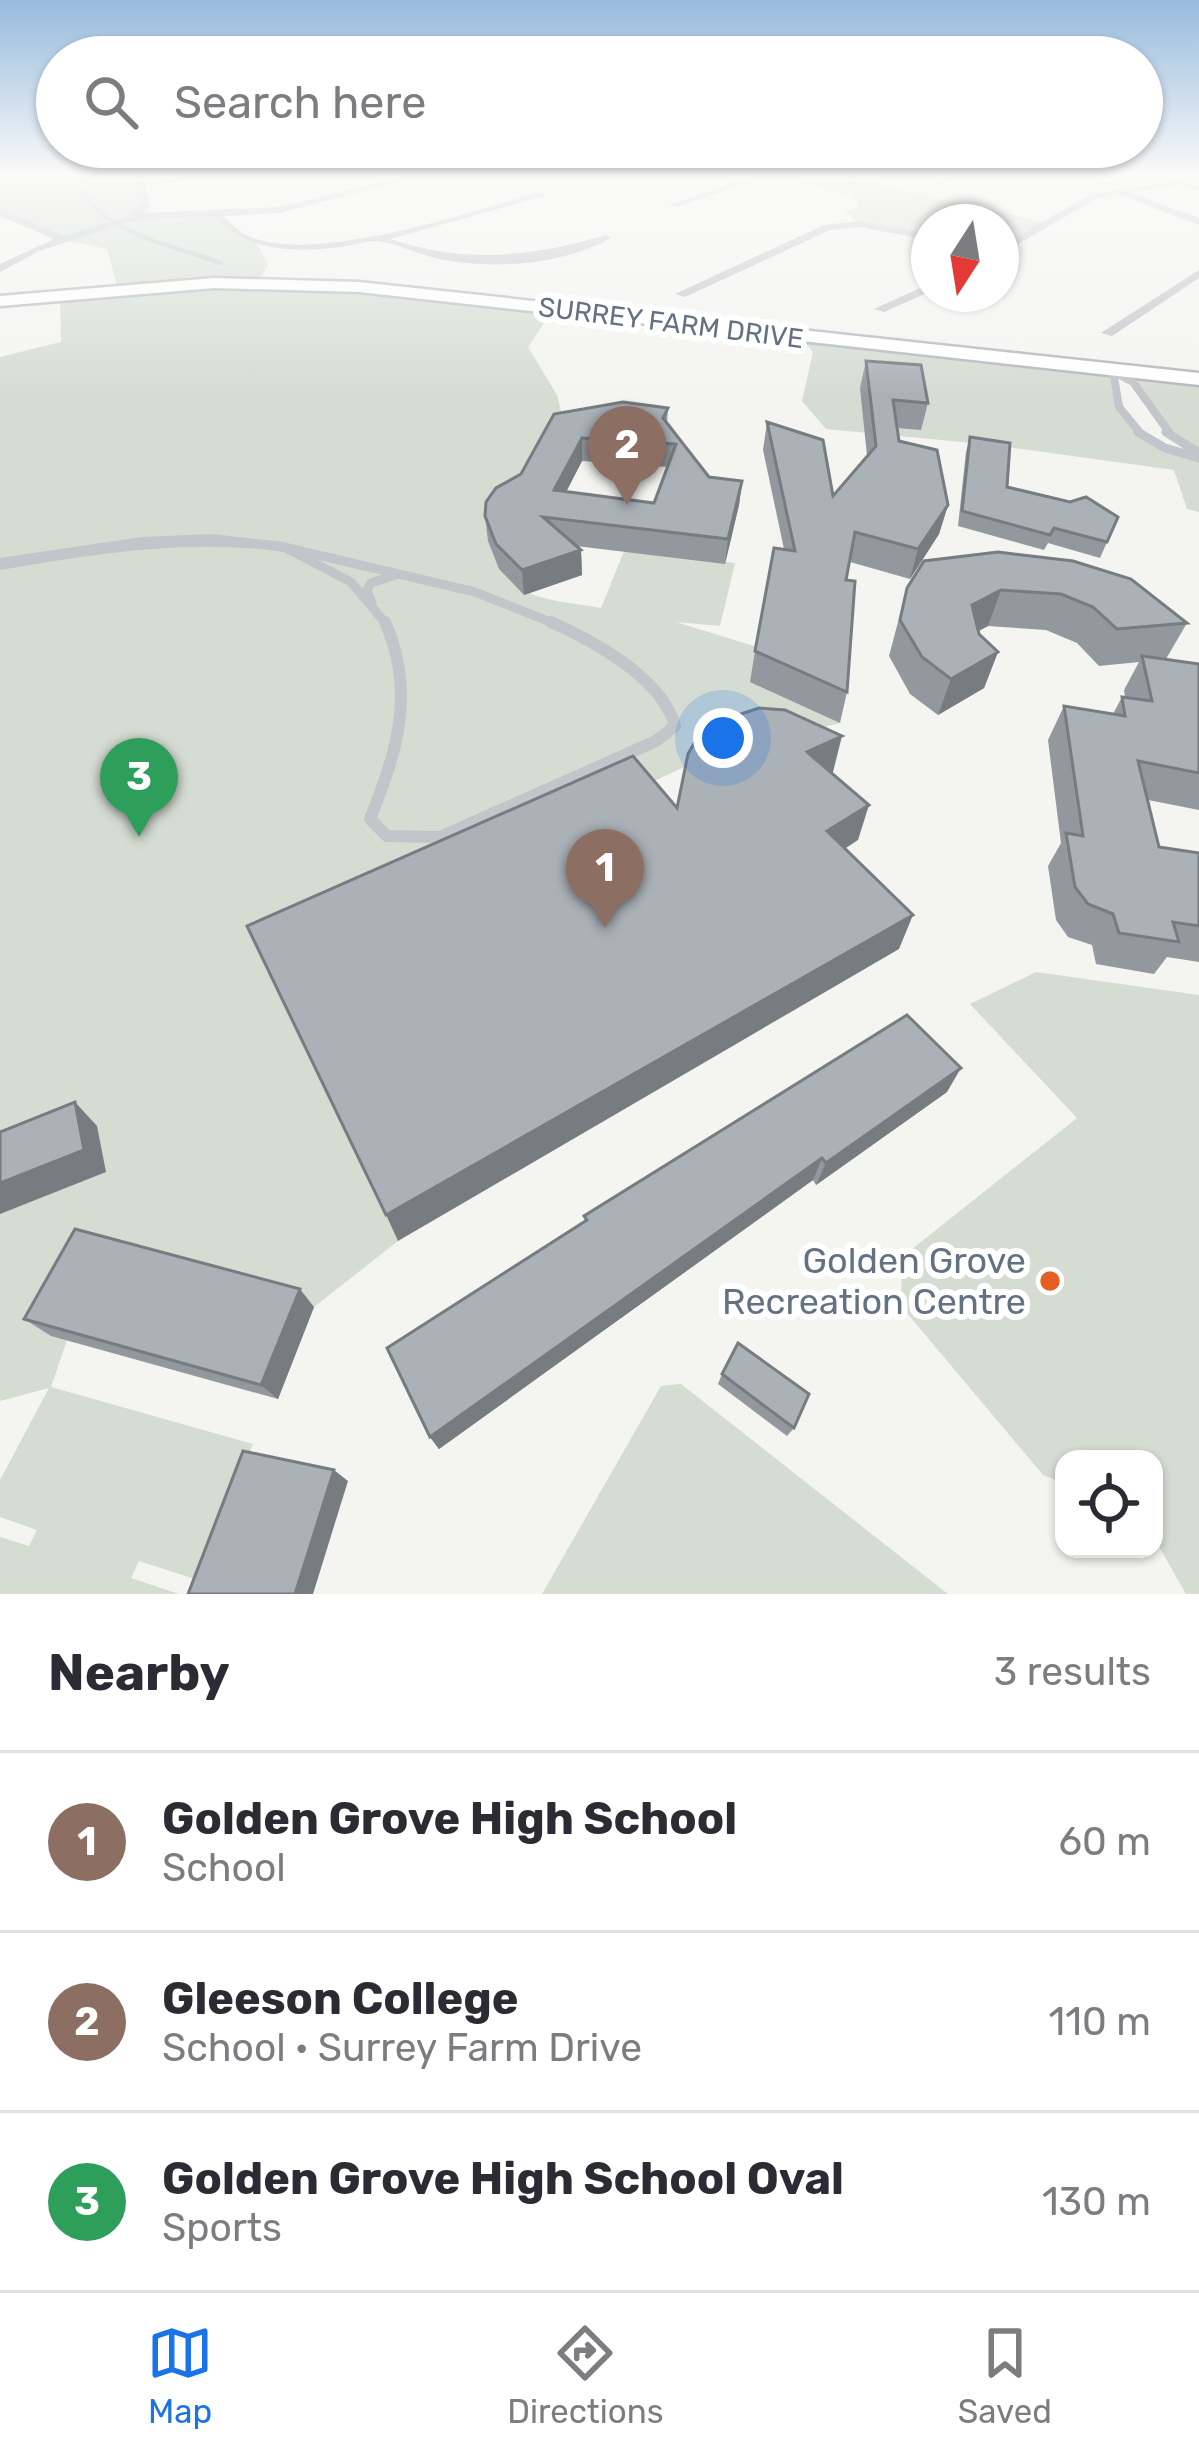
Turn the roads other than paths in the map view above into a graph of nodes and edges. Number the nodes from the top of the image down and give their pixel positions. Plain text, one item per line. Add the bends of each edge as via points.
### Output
1 (39, 248) edge
2 (413, 248) edge
3 (577, 248) edge
4 (781, 248) edge
5 (0, 269) edge
6 (1199, 273) edge
7 (681, 294) dead end
8 (911, 295) edge
9 (0, 301) edge
10 (880, 309) dead end
11 (1107, 333) dead end
12 (1113, 371) junction
13 (1199, 379) edge
14 (1199, 456) edge
15 (284, 548) junction
16 (0, 564) edge
17 (409, 574) junction
18 (373, 604) junction

1 - 5 street
2 - 3 street via 516,262
4 - 7 street
6 - 11 street
8 - 10 street
9 - 12 street, SURREY FARM DRIVE via 214,283 359,286
12 - 13 street, SURREY FARM DRIVE
12 - 14 lane via 1133,382 1163,430
12 - 14 lane via 1112,388 1140,439
15 - 16 street via 176,538
15 - 17 lane
15 - 18 lane via 350,581
17 - 18 lane via 371,583
17 - 18 lane via 541,616 587,640 672,707 675,726 440,837 387,836 370,819 392,772 404,662

